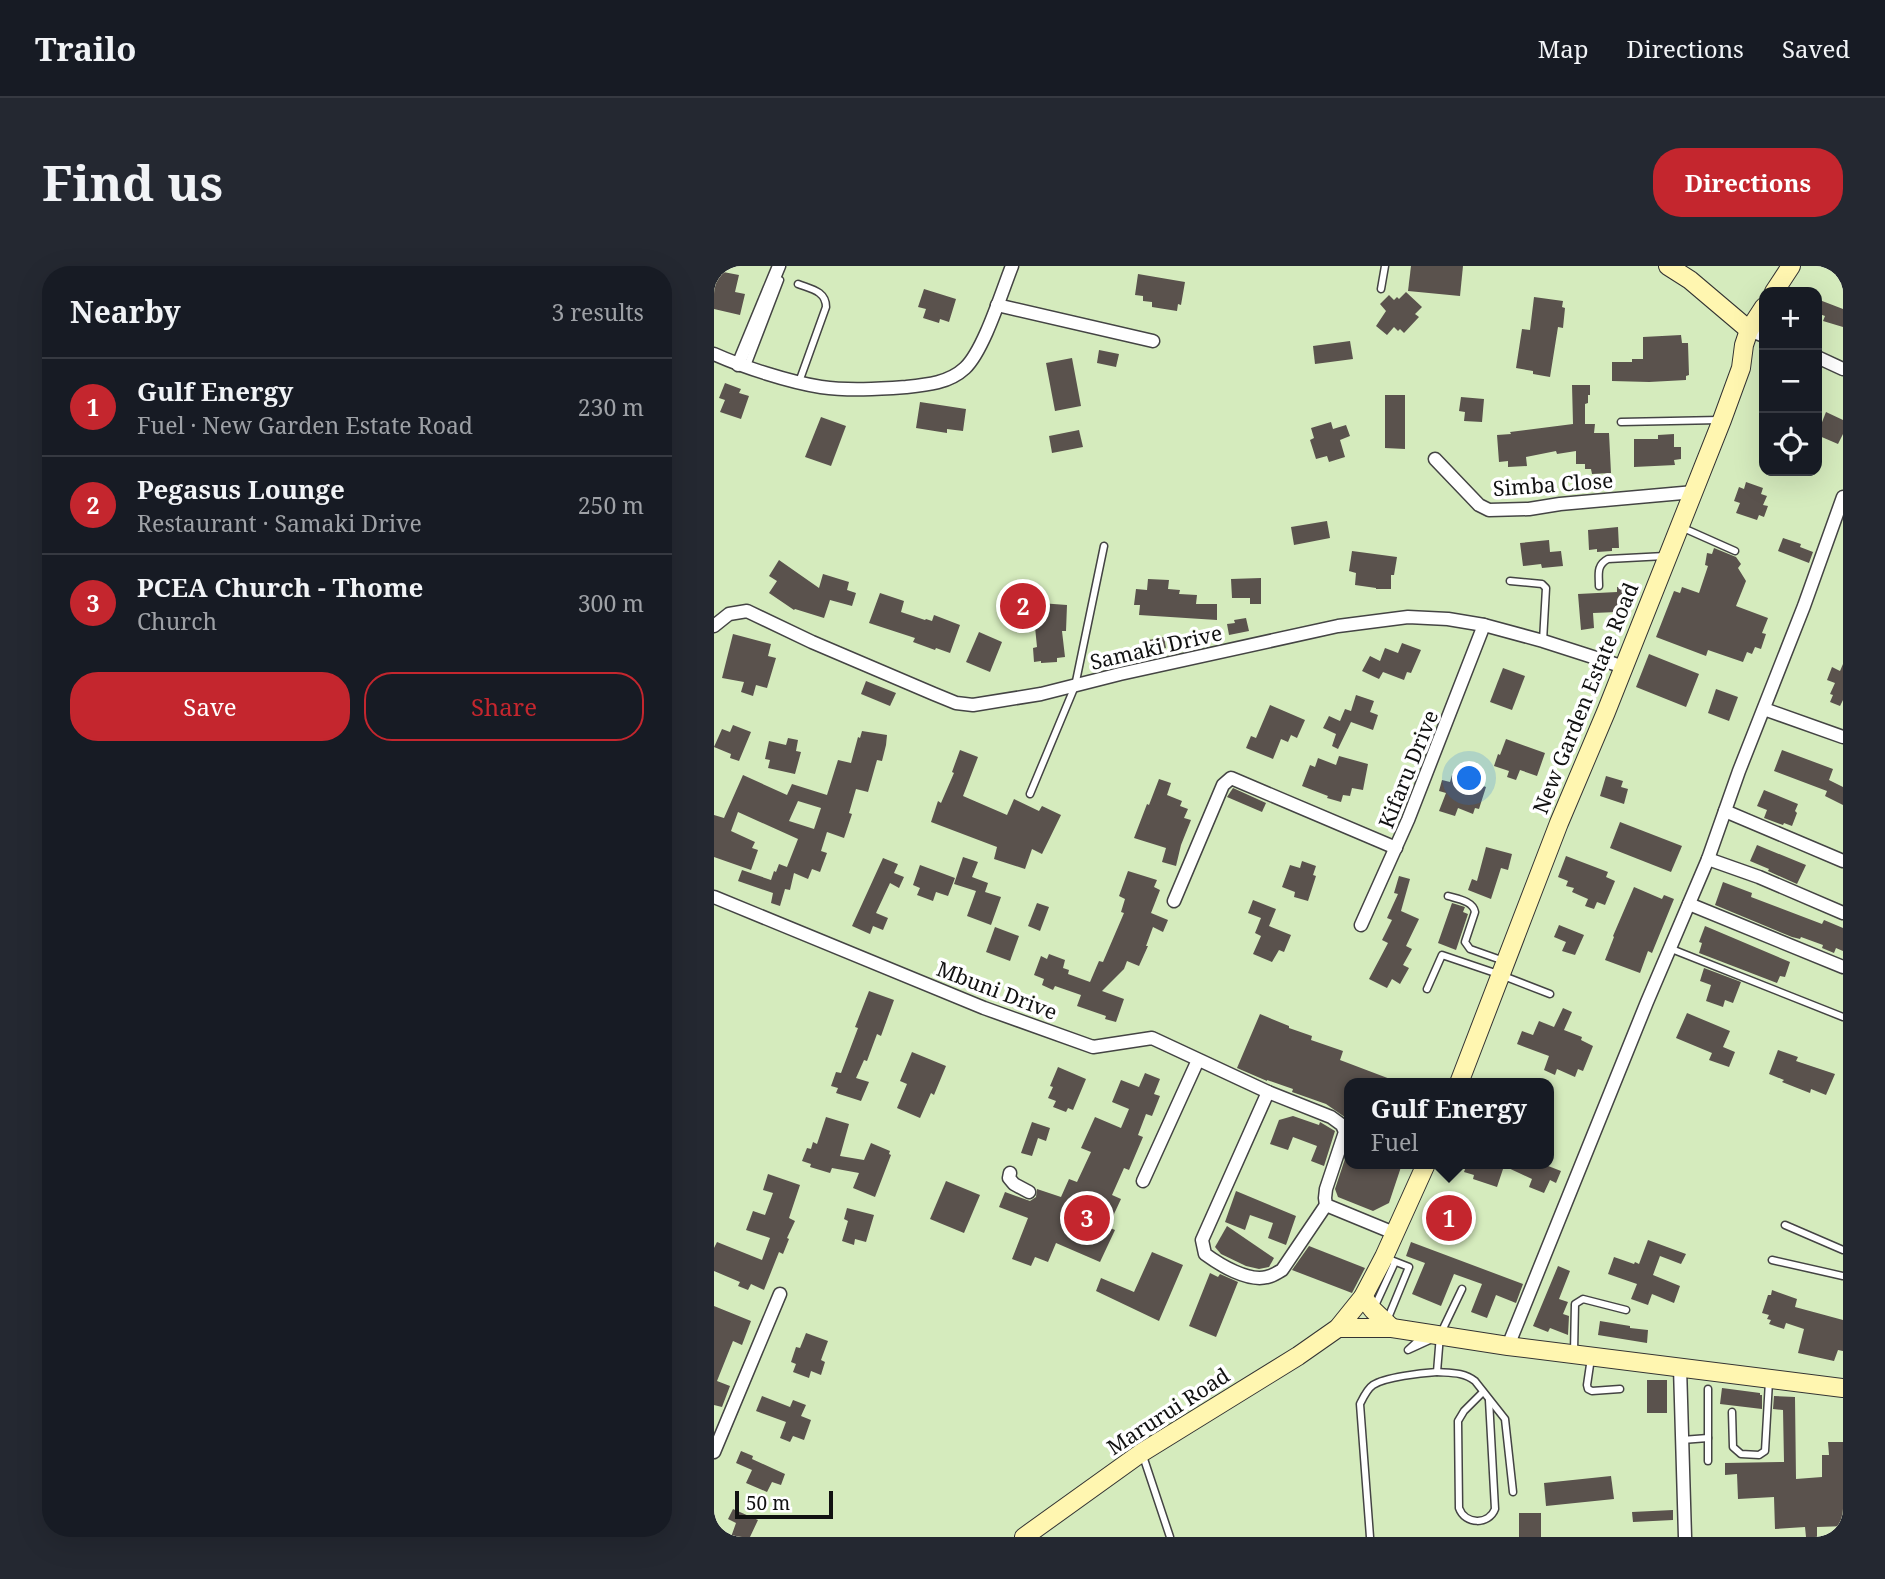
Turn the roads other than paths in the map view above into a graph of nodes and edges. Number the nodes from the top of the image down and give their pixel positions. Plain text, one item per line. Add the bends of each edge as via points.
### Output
1 (779, 266) edge
2 (785, 266) edge
3 (1012, 266) edge
4 (1385, 266) edge
5 (1668, 266) edge
6 (1791, 266) edge
7 (798, 284) dead end
8 (1777, 287) edge
9 (1381, 289) dead end
10 (997, 305) junction
11 (1757, 333) edge
12 (1153, 341) dead end
13 (714, 354) edge
14 (1822, 360) edge
15 (742, 365) junction
16 (1843, 369) edge
17 (799, 382) junction
18 (1722, 420) junction
19 (1621, 422) dead end
20 (1435, 459) dead end
21 (1694, 492) junction
22 (1843, 497) edge
23 (1679, 527) junction
24 (1104, 546) dead end
25 (1735, 551) dead end
26 (1668, 555) junction
27 (1510, 582) dead end
28 (1599, 586) dead end
29 (1484, 625) junction
30 (714, 626) edge
31 (1543, 641) junction
32 (1624, 667) junction
33 (1074, 686) junction
34 (1765, 709) junction
35 (1843, 737) edge
36 (1030, 794) dead end
37 (1725, 811) junction
38 (1396, 848) junction
39 (1708, 859) junction
40 (1843, 861) edge
41 (1448, 896) dead end
42 (714, 897) edge
43 (1174, 901) dead end
44 (1689, 904) junction
45 (1843, 913) edge
46 (1361, 925) dead end
47 (1670, 948) junction
48 (1843, 967) edge
49 (1504, 968) junction
50 (1427, 989) dead end
51 (1550, 994) dead end
52 (1843, 1017) edge
53 (1198, 1060) junction
54 (1461, 1078) edge
55 (1268, 1092) junction
56 (1344, 1130) edge
57 (1344, 1135) edge
58 (1424, 1169) edge
59 (1010, 1173) dead end
60 (1143, 1181) dead end
61 (1029, 1192) dead end
62 (1326, 1205) junction
63 (1785, 1225) dead end
64 (1394, 1233) junction
65 (1843, 1250) edge
66 (1389, 1259) junction
67 (1772, 1261) dead end
68 (1843, 1276) edge
69 (1462, 1289) dead end
70 (780, 1294) dead end
71 (1626, 1310) dead end
72 (1380, 1317) junction
73 (1338, 1328) junction
74 (1440, 1335) junction
75 (1508, 1346) junction
76 (1583, 1355) junction
77 (1680, 1367) junction
78 (1437, 1372) junction
79 (1769, 1379) junction
80 (1843, 1388) edge
81 (1620, 1389) dead end
82 (1708, 1389) dead end
83 (1483, 1392) junction
84 (1489, 1399) junction
85 (1732, 1412) dead end
86 (1708, 1438) junction
87 (1682, 1440) junction
88 (714, 1452) edge
89 (1141, 1453) junction
90 (1708, 1461) dead end
91 (1513, 1492) dead end
92 (1024, 1537) edge
93 (1170, 1537) edge
94 (1370, 1537) edge
95 (1685, 1537) edge

1 - 15 street
2 - 15 lane
3 - 10 street
4 - 9 lane
5 - 11 street
6 - 8 street
7 - 17 lane via 826,299
10 - 12 street
10 - 17 street via 968,365 946,380 856,390
11 - 18 street, New Garden Estate Road via 1744,345 1741,368
13 - 15 street
14 - 16 street
15 - 17 street
18 - 19 lane
18 - 21 street, New Garden Estate Road
20 - 21 street, Simba Close via 1489,510
21 - 23 street, New Garden Estate Road
22 - 34 street
23 - 25 lane
23 - 26 street, New Garden Estate Road
24 - 33 lane
26 - 28 lane via 1608,559 1598,569
26 - 32 street, New Garden Estate Road
27 - 31 lane via 1546,588
29 - 31 street, Samaki Drive
29 - 33 street, Samaki Drive via 1408,617 1338,626
29 - 38 street, Kifaru Drive
30 - 33 street, Samaki Drive via 729,614 747,611 967,705
31 - 32 street, Samaki Drive
32 - 49 street, New Garden Estate Road
33 - 36 lane
34 - 35 street
34 - 37 street
37 - 39 street
37 - 40 street
38 - 43 street via 1231,778 1223,785
38 - 46 street, Kifaru Drive
39 - 44 street
39 - 45 street
41 - 49 lane via 1474,908 1467,946
42 - 53 street, Mbuni Drive via 984,1008 1093,1047 1152,1038
44 - 47 street
44 - 48 street
47 - 52 lane
47 - 75 street
49 - 50 lane via 1442,955
49 - 51 lane
49 - 54 street, New Garden Estate Road
53 - 55 street, Mbuni Drive
53 - 60 street
55 - 56 street, Mbuni Drive via 1331,1117
55 - 62 street via 1202,1240 1205,1254 1233,1271 1271,1276 1282,1270
57 - 62 street, Mbuni Drive via 1326,1189
58 - 64 street
59 - 61 street via 1014,1184
62 - 64 street
63 - 65 lane
64 - 66 street
66 - 72 street
66 - 72 lane via 1409,1267
67 - 68 lane
69 - 74 lane
70 - 88 street
71 - 76 lane via 1578,1300
72 - 73 street
72 - 73 street
72 - 74 street
73 - 89 street, Marurui Road
74 - 75 street
74 - 78 lane
75 - 76 street
76 - 77 street
76 - 81 lane via 1588,1389
77 - 79 street
77 - 87 street
78 - 83 lane via 1470,1377
78 - 94 lane via 1374,1384 1360,1404
79 - 80 street
79 - 85 lane via 1765,1451 1741,1454 1732,1447
82 - 86 lane
83 - 84 lane
83 - 84 lane via 1458,1422 1459,1508 1469,1520 1489,1518 1495,1509
84 - 91 lane via 1505,1419
86 - 87 lane
86 - 90 lane
87 - 95 street
89 - 92 street, Marurui Road
89 - 93 lane

